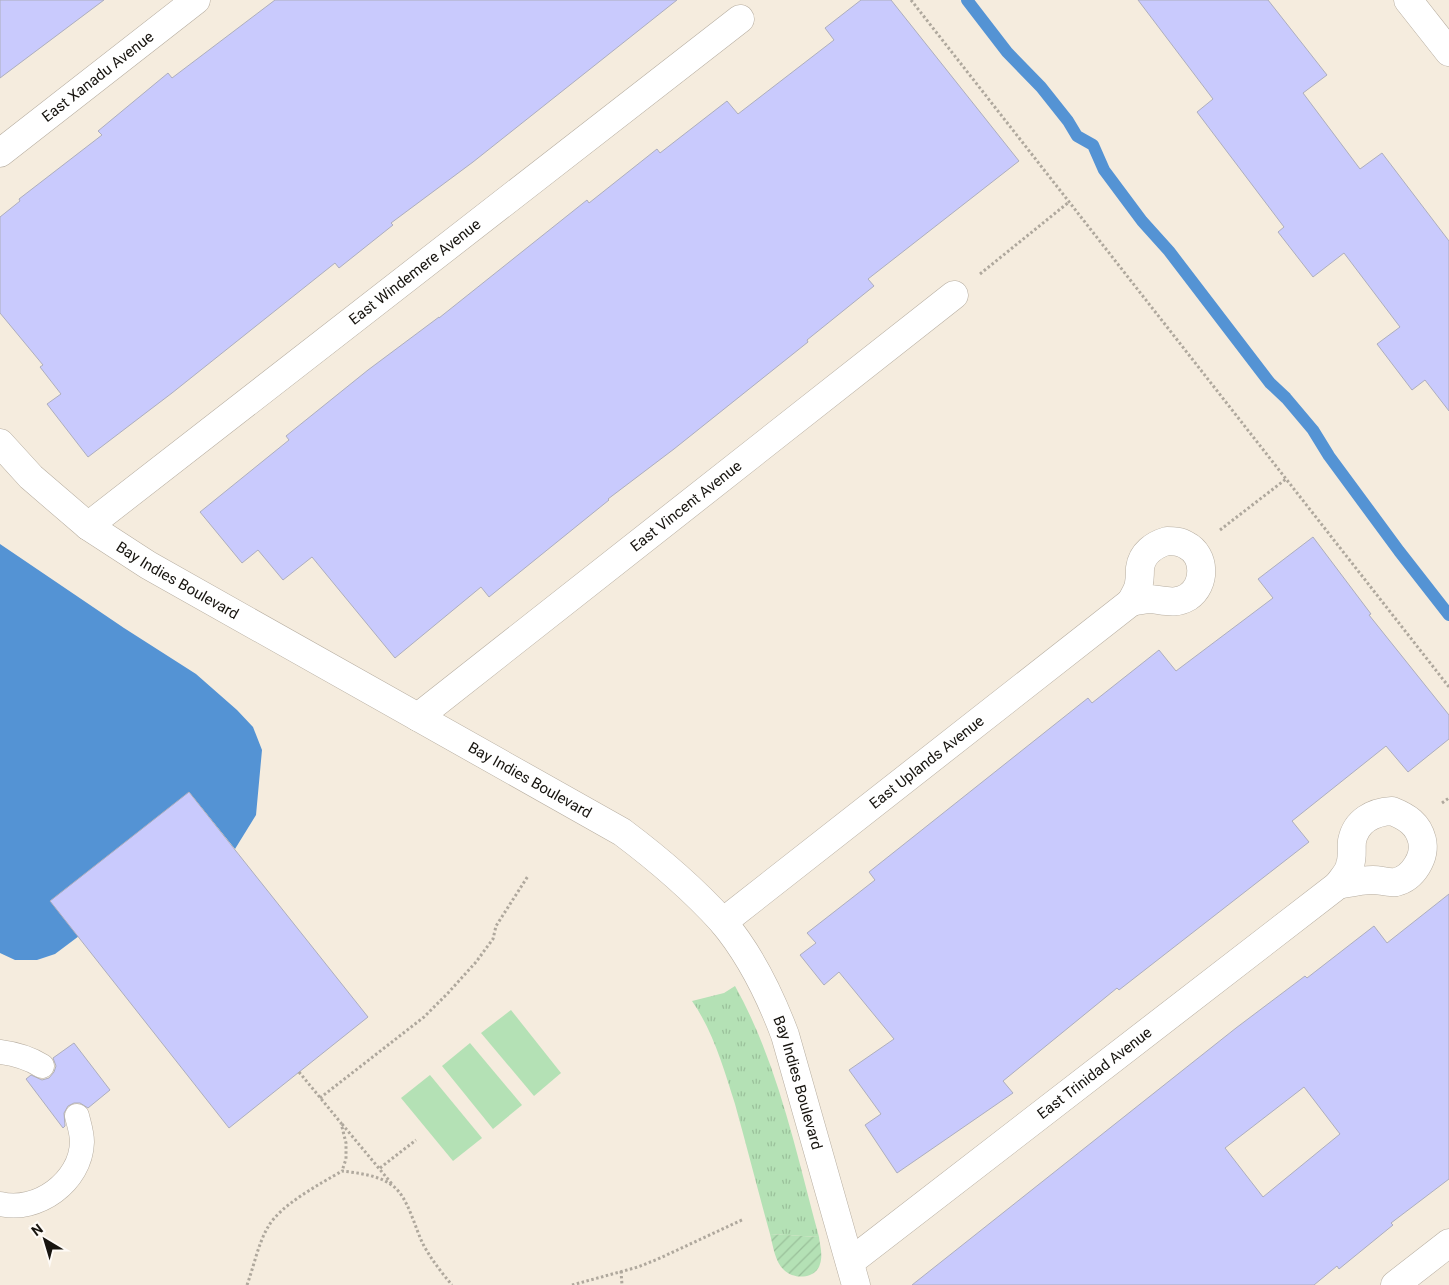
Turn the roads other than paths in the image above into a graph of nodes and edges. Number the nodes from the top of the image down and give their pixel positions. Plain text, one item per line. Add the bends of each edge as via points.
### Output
1 (196, 0) edge
2 (1408, 0) edge
3 (740, 19) dead end
4 (1449, 52) edge
5 (0, 153) edge
6 (954, 295) road end
7 (0, 443) edge
8 (88, 526) junction
9 (1131, 602) junction
10 (418, 717) junction
11 (1338, 885) dead end
12 (723, 922) junction
13 (0, 1052) edge
14 (42, 1066) dead end
15 (77, 1116) dead end
16 (0, 1204) edge
17 (1449, 1243) edge
18 (853, 1274) edge
19 (1395, 1285) edge

1 - 5 street, East Xanadu Avenue
2 - 4 street
3 - 8 street, East Windemere Avenue
6 - 10 street, East Vincent Avenue
7 - 8 street, Bay Indies Boulevard via 31,477
8 - 10 street, Bay Indies Boulevard via 157,570
9 - 9 street via 1138,587 1140,566 1150,549 1167,541 1186,544 1194,550 1202,570 1196,590 1188,597 1167,602 1149,599
9 - 12 street, East Uplands Avenue
10 - 12 street, Bay Indies Boulevard via 622,832 654,856
11 - 18 street, East Trinidad Avenue
12 - 18 street, Bay Indies Boulevard via 762,982 786,1035
13 - 14 lane via 16,1054
15 - 16 lane via 82,1143 68,1178 41,1201 13,1207
17 - 19 street

